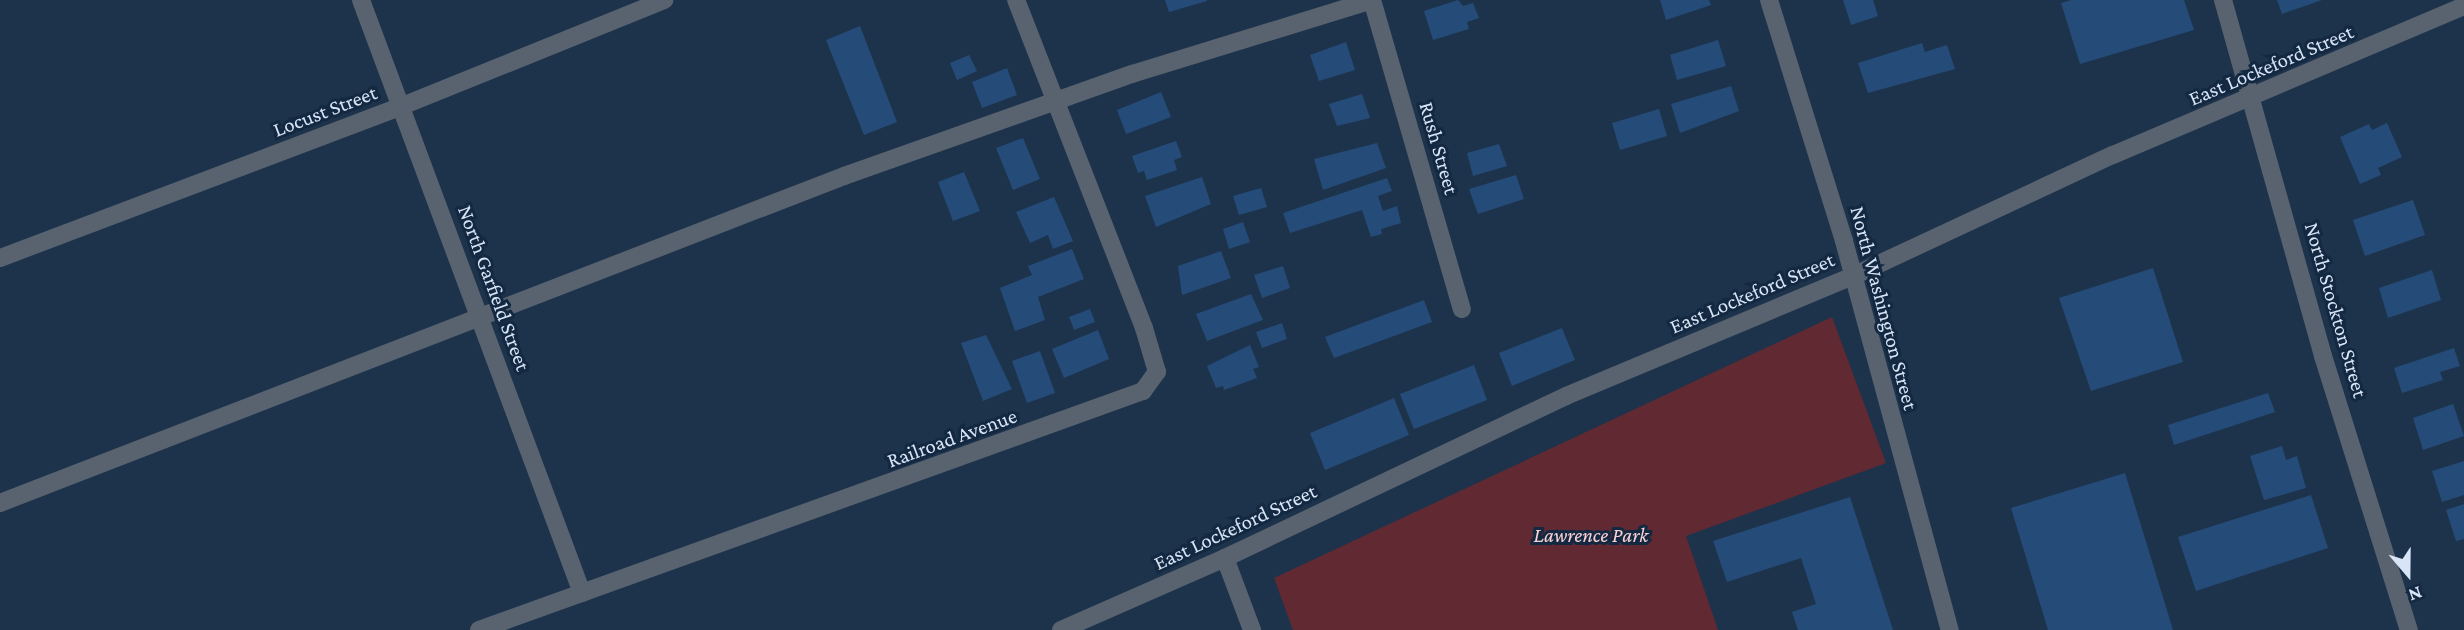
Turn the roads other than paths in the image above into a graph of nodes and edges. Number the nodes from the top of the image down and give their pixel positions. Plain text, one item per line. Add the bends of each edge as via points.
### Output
1 (361, 0) edge
2 (664, 0) edge
3 (1016, 0) edge
4 (1372, 0) edge
5 (1769, 0) edge
6 (2223, 0) edge
7 (2464, 6) edge
8 (2254, 99) junction
9 (1053, 101) junction
10 (402, 106) junction
11 (0, 258) edge
12 (1853, 275) junction
13 (1462, 309) dead end
14 (481, 318) junction
15 (0, 503) edge
16 (1225, 558) junction
17 (582, 593) junction
18 (479, 630) edge
19 (1061, 630) edge
20 (1252, 630) edge
21 (1950, 630) edge
22 (2409, 630) edge

1 - 10 street, North Garfield Street
2 - 10 street, Locust Street
3 - 9 street
4 - 9 street
4 - 13 street, Rush Street
5 - 12 street, North Washington Street
6 - 8 street, North Stockton Street
7 - 8 street, East Lockeford Street
8 - 12 street, East Lockeford Street via 2113,155
8 - 22 street, North Stockton Street via 2323,356
9 - 14 street via 844,176
9 - 17 street, Railroad Avenue via 1144,328 1157,372 1143,391
10 - 11 street, Locust Street
10 - 14 street, North Garfield Street
12 - 16 street, East Lockeford Street via 1566,396
12 - 21 street, North Washington Street
14 - 15 street
14 - 17 street, North Garfield Street
16 - 19 street, East Lockeford Street
16 - 20 street
17 - 18 street, Railroad Avenue

